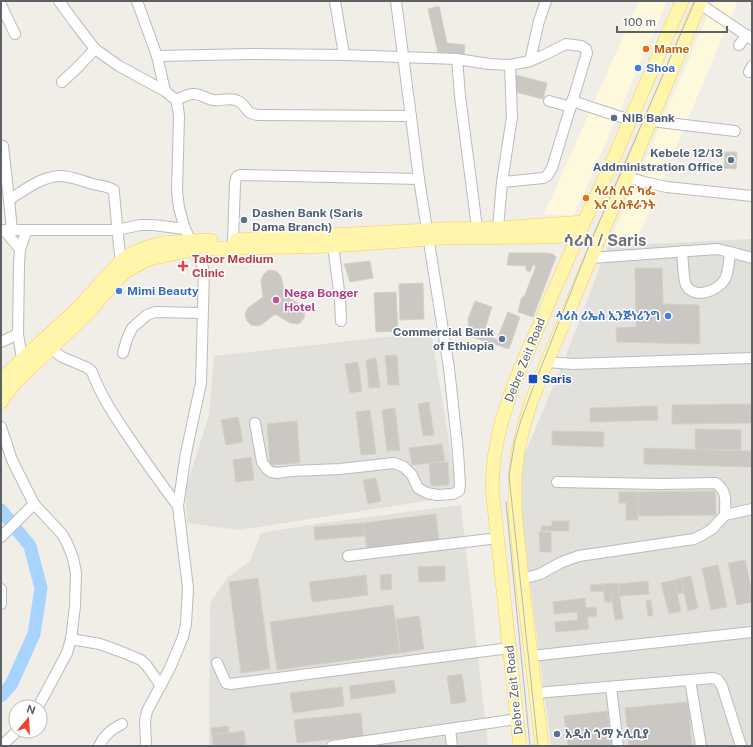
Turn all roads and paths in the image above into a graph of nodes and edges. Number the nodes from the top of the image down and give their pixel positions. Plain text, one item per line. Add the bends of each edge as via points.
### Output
1 (59, 1) edge
2 (137, 1) edge
3 (335, 1) edge
4 (396, 1) edge
5 (546, 1) edge
6 (682, 1) edge
7 (701, 2) edge
8 (1, 5) edge
9 (15, 34) dead end
10 (750, 37) edge
11 (739, 45) dead end
12 (95, 49) junction
13 (344, 55) junction
14 (156, 56) junction
15 (403, 58) junction
16 (457, 59) junction
17 (530, 61) junction
18 (510, 64) junction
19 (62, 82) dead end
20 (165, 91) junction
21 (176, 100) junction
22 (549, 101) dead end
23 (572, 104) junction
24 (411, 116) junction
25 (630, 120) junction
26 (650, 121) junction
27 (735, 130) dead end
28 (3, 146) dead end
29 (627, 177) junction
30 (419, 179) junction
31 (502, 182) junction
32 (752, 196) edge
33 (9, 200) junction
34 (584, 222) junction
35 (477, 228) junction
36 (498, 228) junction
37 (6, 230) edge
38 (28, 230) junction
39 (117, 230) junction
40 (428, 235) junction
41 (578, 235) junction
42 (191, 240) junction
43 (234, 244) junction
44 (333, 246) junction
45 (20, 249) junction
46 (682, 251) junction
47 (730, 252) junction
48 (591, 258) junction
49 (752, 258) edge
50 (121, 261) junction
51 (202, 313) junction
52 (341, 321) dead end
53 (18, 334) junction
54 (1, 342) edge
55 (51, 350) junction
56 (123, 353) dead end
57 (752, 358) edge
58 (22, 359) junction
59 (547, 362) junction
60 (1, 382) edge
61 (1, 402) edge
62 (256, 423) dead end
63 (1, 427) edge
64 (557, 482) dead end
65 (32, 505) junction
66 (178, 506) junction
67 (752, 509) edge
68 (726, 515) junction
69 (2, 535) edge
70 (498, 538) junction
71 (348, 556) dead end
72 (522, 579) junction
73 (1, 589) edge
74 (1, 604) edge
75 (752, 632) edge
76 (72, 639) junction
77 (510, 648) junction
78 (531, 656) junction
79 (217, 663) dead end
80 (690, 680) junction
81 (161, 686) junction
82 (611, 687) junction
83 (536, 693) junction
84 (42, 699) edge
85 (517, 719) junction
86 (122, 724) dead end
87 (450, 729) junction
88 (9, 739) edge
89 (367, 743) edge
90 (1, 746) edge
91 (99, 746) edge
92 (146, 746) edge
93 (332, 746) edge
94 (452, 746) edge
95 (520, 746) edge
96 (542, 746) edge
97 (618, 746) edge
98 (701, 746) edge
99 (741, 746) edge

1 - 12 street
2 - 14 street
3 - 13 street
4 - 15 street
5 - 17 street
6 - 25 main road, Debre Zeit Road
7 - 10 street
7 - 26 main road, Debre Zeit Road
8 - 9 street
10 - 11 street
12 - 19 street
12 - 20 street via 119,66
13 - 14 street
13 - 15 street
14 - 20 street
15 - 16 street
15 - 24 street
16 - 18 street
16 - 35 street
17 - 18 street
17 - 23 street via 566,44 586,49
18 - 31 street via 512,117
20 - 21 street
21 - 24 street via 192,93 214,100 240,101 248,111 260,115
21 - 42 street via 179,116 177,191 179,208
22 - 23 street
23 - 25 street
23 - 31 street via 552,168 547,176
24 - 30 street
25 - 34 main road, Debre Zeit Road
26 - 27 street
26 - 29 main road, Debre Zeit Road
28 - 33 street
29 - 32 street via 667,187
29 - 48 main road, Debre Zeit Road
30 - 40 street
30 - 43 street via 238,175 235,183
31 - 36 street
33 - 37 street
33 - 39 street via 34,184 59,176 108,187 114,190
34 - 36 main road
34 - 41 main road, Debre Zeit Road
35 - 36 main road
35 - 40 main road via 440,229
37 - 38 street
37 - 45 street
38 - 39 street
38 - 45 street
39 - 42 street via 140,225 164,226
39 - 50 street
40 - 41 main road
40 - 43 main road
40 - 44 main road
40 - 62 street via 449,368 458,452 459,491 437,495 427,493 418,488 412,475 404,467 394,464 271,472 262,462
41 - 70 main road, Debre Zeit Road via 520,369 500,427 492,488
42 - 43 main road
42 - 50 main road via 162,243 133,253
42 - 51 street via 204,271
42 - 55 main road via 135,266 124,274
43 - 44 main road
44 - 52 street
45 - 53 street
46 - 47 street via 717,249
46 - 47 street via 685,284 690,290 697,292 708,292 719,286 728,271
46 - 48 street
47 - 49 street
48 - 59 main road, Debre Zeit Road
50 - 58 main road via 57,329
51 - 56 street via 155,312 147,315 132,328
51 - 66 street via 201,383
53 - 54 street
53 - 58 street
55 - 61 main road via 16,382
55 - 66 street via 92,372 121,426
57 - 59 street via 573,364
58 - 60 main road
59 - 72 main road, Debre Zeit Road via 531,402 518,450 515,512
63 - 65 street
64 - 68 street via 716,483 722,487 725,494
65 - 69 street
65 - 76 street via 62,534 73,558 76,573
66 - 81 street via 188,588 186,624 181,643
67 - 68 street
68 - 72 street via 712,529 694,539 578,556 540,574
70 - 71 street
70 - 77 main road, Debre Zeit Road
72 - 78 main road, Debre Zeit Road
73 - 74 street
75 - 78 street
76 - 81 street via 100,644 141,660
76 - 84 street
77 - 79 street via 231,684 226,683
77 - 85 main road, Debre Zeit Road
78 - 83 main road, Debre Zeit Road
80 - 82 street
80 - 98 street
80 - 99 street via 718,680
81 - 92 street via 147,712
82 - 83 street
82 - 97 street
83 - 96 main road, Debre Zeit Road
85 - 87 street
85 - 95 main road, Debre Zeit Road
86 - 91 street via 108,732
87 - 89 street
87 - 94 street
88 - 90 street
89 - 93 street

